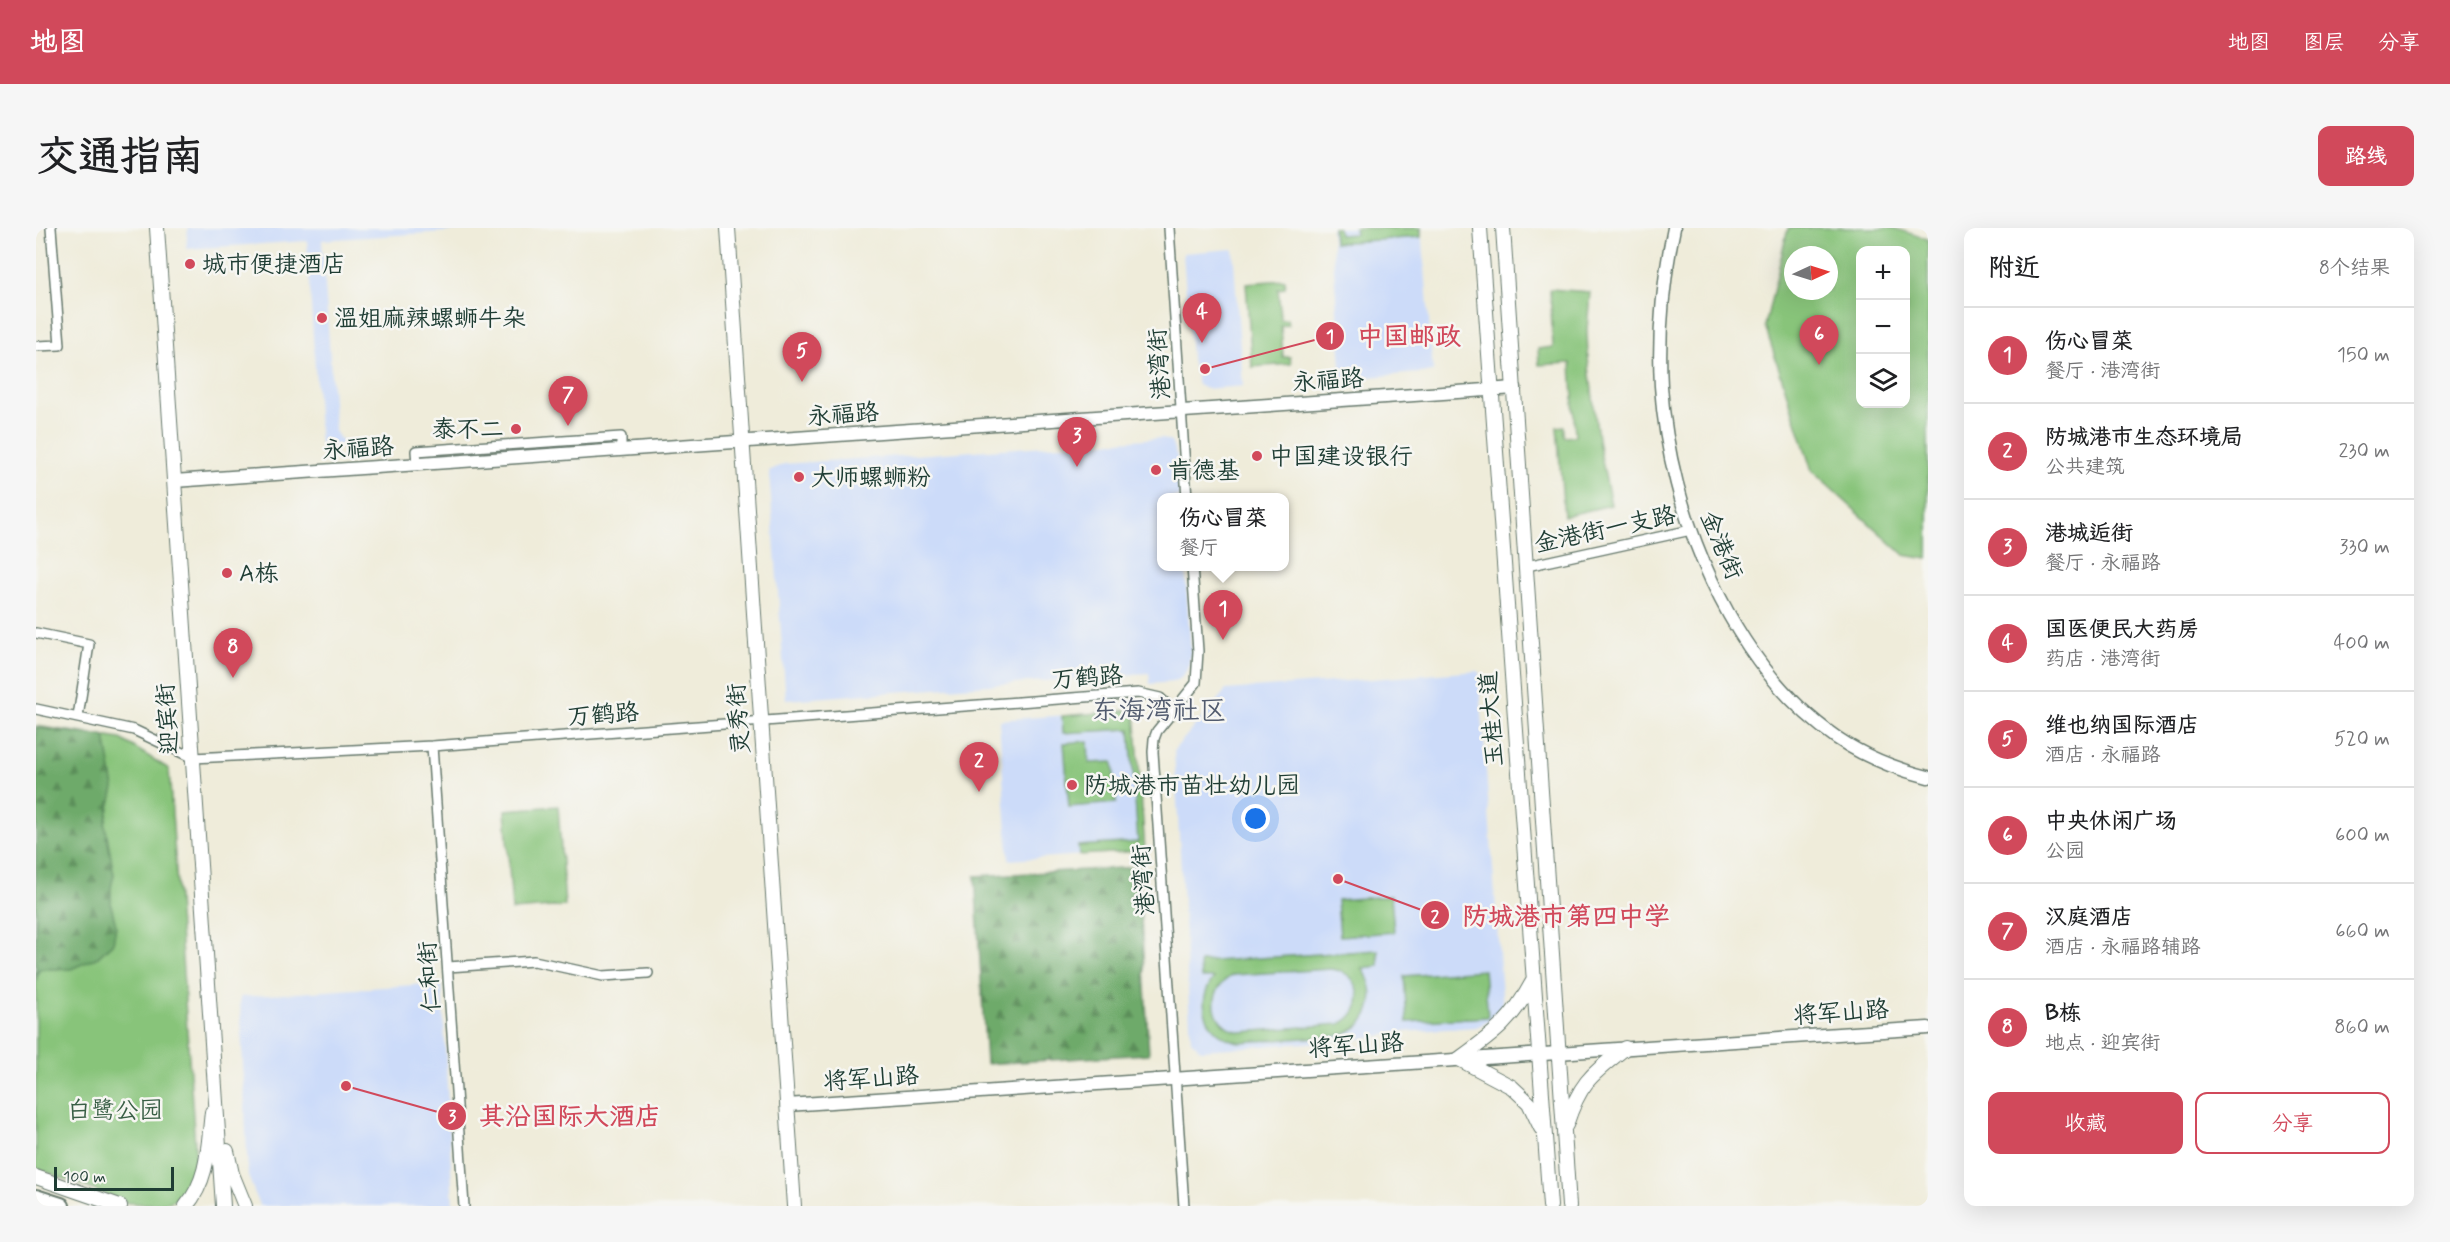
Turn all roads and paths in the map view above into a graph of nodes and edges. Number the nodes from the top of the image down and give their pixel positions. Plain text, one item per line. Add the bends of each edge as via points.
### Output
1 (51, 228) edge
2 (157, 228) edge
3 (728, 228) edge
4 (1169, 228) edge
5 (1480, 228) edge
6 (1503, 228) edge
7 (1674, 228) edge
8 (36, 346) edge
9 (1515, 388) junction
10 (1491, 390) junction
11 (1181, 411) junction
12 (742, 442) junction
13 (174, 481) junction
14 (1187, 493) edge
15 (1691, 530) junction
16 (1527, 566) junction
17 (1192, 571) edge
18 (36, 633) edge
19 (36, 709) edge
20 (1174, 711) junction
21 (78, 717) junction
22 (761, 721) junction
23 (432, 746) junction
24 (193, 758) junction
25 (1928, 777) edge
26 (447, 967) junction
27 (648, 973) dead end
28 (1533, 981) junction
29 (1928, 1028) edge
30 (1625, 1048) junction
31 (1558, 1053) junction
32 (1538, 1054) junction
33 (1459, 1059) junction
34 (216, 1074) junction
35 (1176, 1078) junction
36 (787, 1105) junction
37 (218, 1110) junction
38 (1564, 1133) junction
39 (1545, 1135) junction
40 (36, 1177) edge
41 (36, 1198) edge
42 (61, 1206) edge
43 (120, 1206) edge
44 (186, 1206) edge
45 (224, 1206) edge
46 (245, 1206) edge
47 (464, 1206) edge
48 (794, 1206) edge
49 (1184, 1206) edge
50 (1550, 1206) edge
51 (1569, 1206) edge

1 - 8 street via 60,345
2 - 13 main road, 迎宾街
3 - 12 main road, 灵秀街
4 - 11 street, 港湾街
5 - 10 main road, 玉桂大道
6 - 9 main road, 玉桂大道
7 - 15 street, 金港街 via 1662,305 1661,387 1672,466
9 - 10 street, 永福路
9 - 16 main road, 玉桂大道
10 - 11 street, 永福路
10 - 28 main road, 玉桂大道
11 - 12 street, 永福路
11 - 14 street, 港湾街
12 - 13 street, 永福路
12 - 22 main road, 灵秀街
13 - 24 main road, 迎宾街
15 - 16 street, 金港街一支路
15 - 25 street, 金港街 via 1731,616 1789,697 1854,748 1903,771
16 - 31 main road, 玉桂大道
17 - 20 street, 港湾街 via 1197,674 1193,689
18 - 21 street via 89,644
19 - 21 street, 万鹤路
20 - 22 street, 万鹤路 via 1160,698 1138,693
20 - 35 street, 港湾街 via 1157,731 1153,752
21 - 24 street, 万鹤路 via 134,730
22 - 23 street, 万鹤路
22 - 36 main road, 灵秀街
23 - 24 street, 万鹤路
23 - 26 street, 仁和街
24 - 34 main road, 迎宾街
26 - 27 street via 534,961 603,976
26 - 47 street, 仁和街
28 - 32 main road, 玉桂大道
28 - 33 main road via 1506,1022
29 - 30 street, 将军山路
30 - 31 street, 将军山路
30 - 38 main road via 1585,1082
31 - 32 street, 将军山路
31 - 38 main road, 玉桂大道
32 - 33 street, 将军山路
32 - 39 main road, 玉桂大道
33 - 35 street, 将军山路
33 - 39 main road via 1512,1087 1529,1103
34 - 37 main road, 迎宾街
34 - 44 main road via 205,1174
35 - 36 street, 将军山路
35 - 49 street, 港湾街
36 - 48 main road, 灵秀街
37 - 45 main road, 迎宾街
37 - 46 main road via 232,1174
38 - 51 main road, 玉桂大道
39 - 50 main road, 玉桂大道
40 - 43 main road
41 - 42 highway

